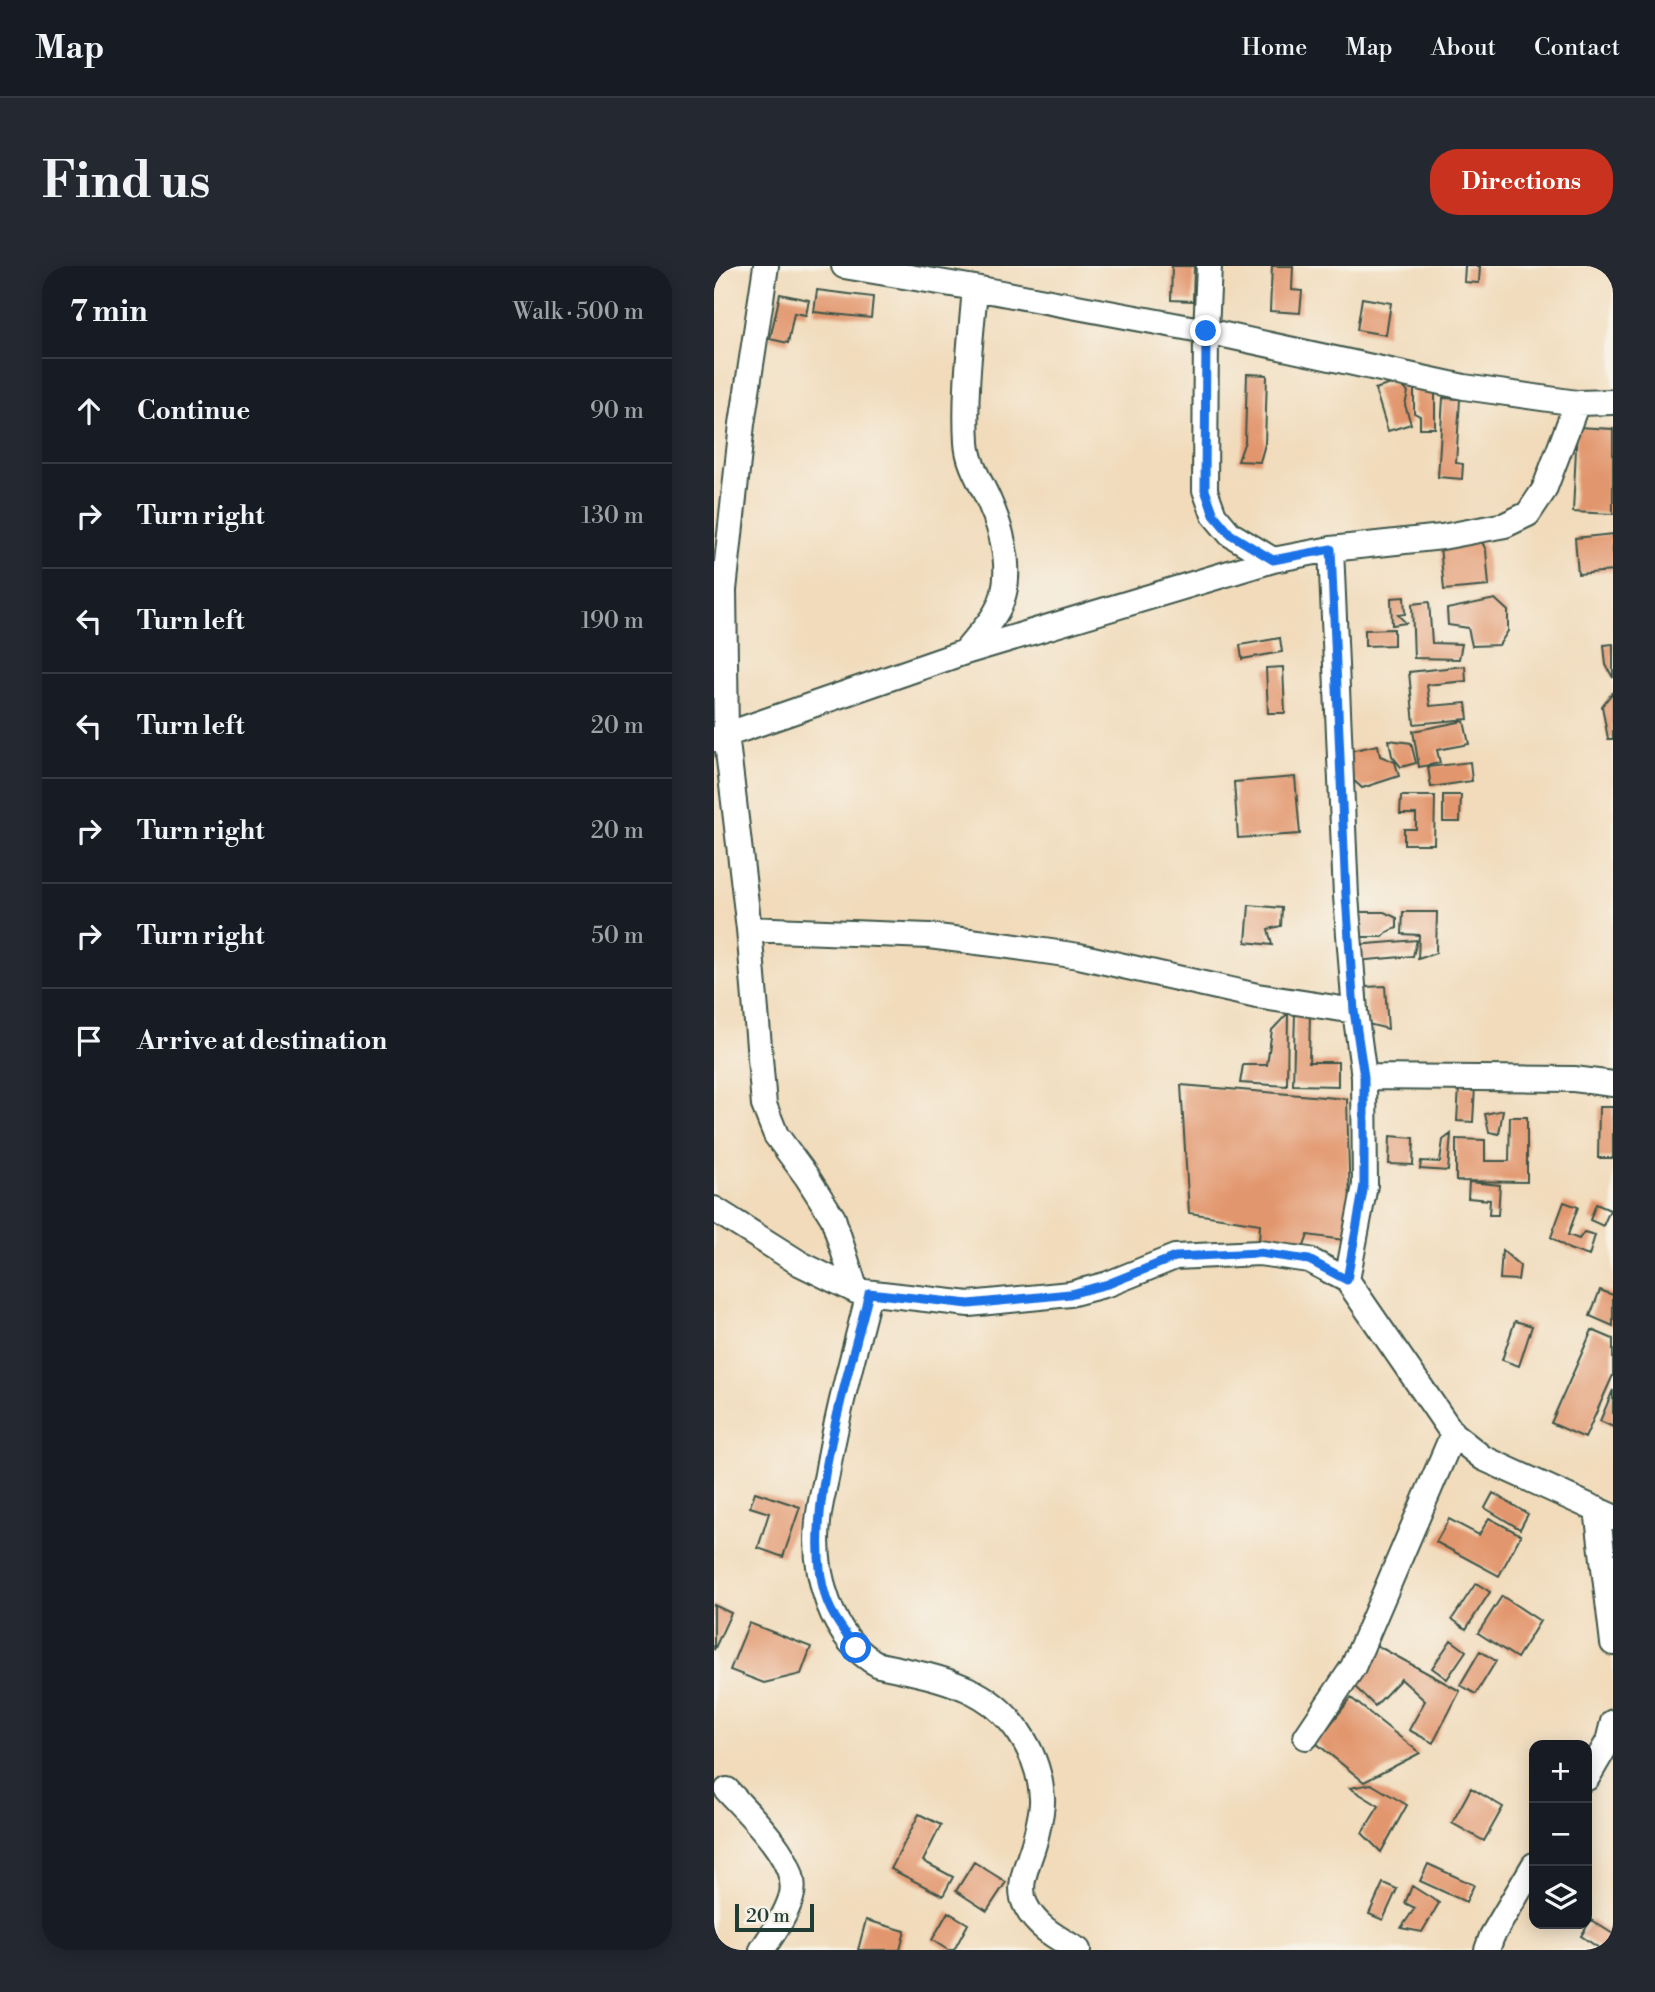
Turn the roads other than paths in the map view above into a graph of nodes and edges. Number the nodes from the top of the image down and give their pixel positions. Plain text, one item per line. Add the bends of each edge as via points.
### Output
1 (766, 266) edge
2 (844, 266) edge
3 (1209, 266) edge
4 (975, 288) junction
5 (1206, 331) junction
6 (1613, 402) edge
7 (1577, 403) junction
8 (1331, 549) junction
9 (1273, 560) junction
10 (965, 652) junction
11 (720, 737) edge
12 (749, 929) junction
13 (1354, 1011) junction
14 (1364, 1077) junction
15 (1613, 1084) edge
16 (714, 1209) edge
17 (1347, 1280) junction
18 (862, 1292) junction
19 (1453, 1434) junction
20 (1605, 1513) edge
21 (1613, 1643) edge
22 (1613, 1722) edge
23 (1306, 1737) dead end
24 (1592, 1769) edge
25 (727, 1790) dead end
26 (1533, 1866) edge
27 (762, 1950) edge
28 (1078, 1950) edge
29 (1487, 1950) edge

1 - 11 street via 724,590
2 - 4 street
3 - 5 street
4 - 5 street
4 - 10 street via 967,443 971,463 999,524 1006,587 996,613
5 - 7 street via 1450,384
5 - 9 street via 1205,490 1214,515 1230,534
6 - 7 street
7 - 8 street via 1544,491 1528,514 1477,532
8 - 9 street
8 - 13 street
9 - 10 street
10 - 11 street
11 - 12 street
12 - 13 street via 929,936 1002,945
12 - 18 street via 764,1105 776,1135 833,1219
13 - 14 street
14 - 15 street via 1574,1079
14 - 17 street via 1364,1185
16 - 18 street via 801,1264
17 - 18 street via 1309,1260 1259,1253 1175,1257 1070,1294 969,1304
17 - 19 street
18 - 28 street via 818,1522 820,1570 827,1600 866,1658 967,1689 1003,1713 1022,1734 1042,1799 1021,1888 1026,1906 1040,1925
19 - 20 street via 1483,1458
19 - 23 street via 1353,1667
20 - 21 street
22 - 24 street via 1608,1742
25 - 27 street via 778,1847 792,1877 792,1895
26 - 29 street

